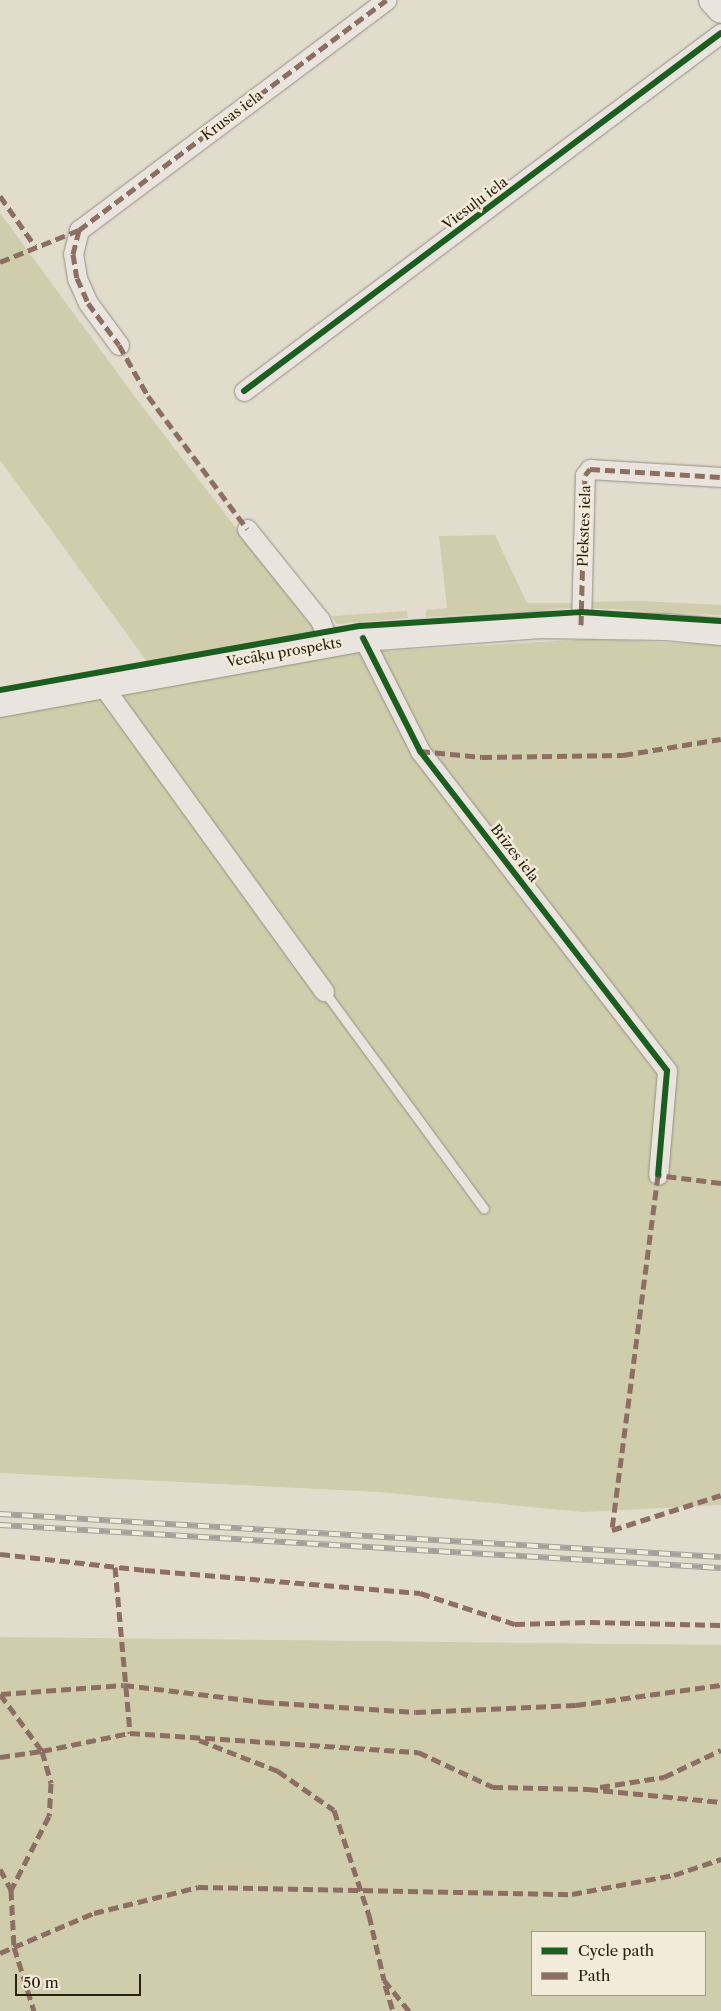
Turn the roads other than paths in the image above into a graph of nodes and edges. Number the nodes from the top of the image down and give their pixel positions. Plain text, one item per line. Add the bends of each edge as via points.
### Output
1 (386, 0) edge
2 (712, 0) edge
3 (721, 10) edge
4 (721, 33) edge
5 (119, 345) dead end
6 (244, 391) dead end
7 (721, 477) edge
8 (247, 528) dead end
9 (581, 625) junction
10 (721, 632) edge
11 (363, 638) junction
12 (329, 644) junction
13 (103, 686) junction
14 (0, 704) edge
15 (324, 991) joint
16 (658, 1175) dead end
17 (484, 1209) dead end

1 - 5 street, Krusas iela via 79,230 73,254 77,278 88,303
2 - 3 main road
4 - 6 street, Viesuļu iela
7 - 9 street, Plekstes iela via 590,469 585,475
8 - 12 street via 320,620
9 - 10 main road, Vecāķu prospekts via 666,626
9 - 11 main road, Vecāķu prospekts via 538,625
11 - 12 main road, Vecāķu prospekts
11 - 16 street, Brīzes iela via 420,750 667,1071
12 - 13 main road, Vecāķu prospekts
13 - 14 main road, Vecāķu prospekts
13 - 15 street
15 - 17 lane

